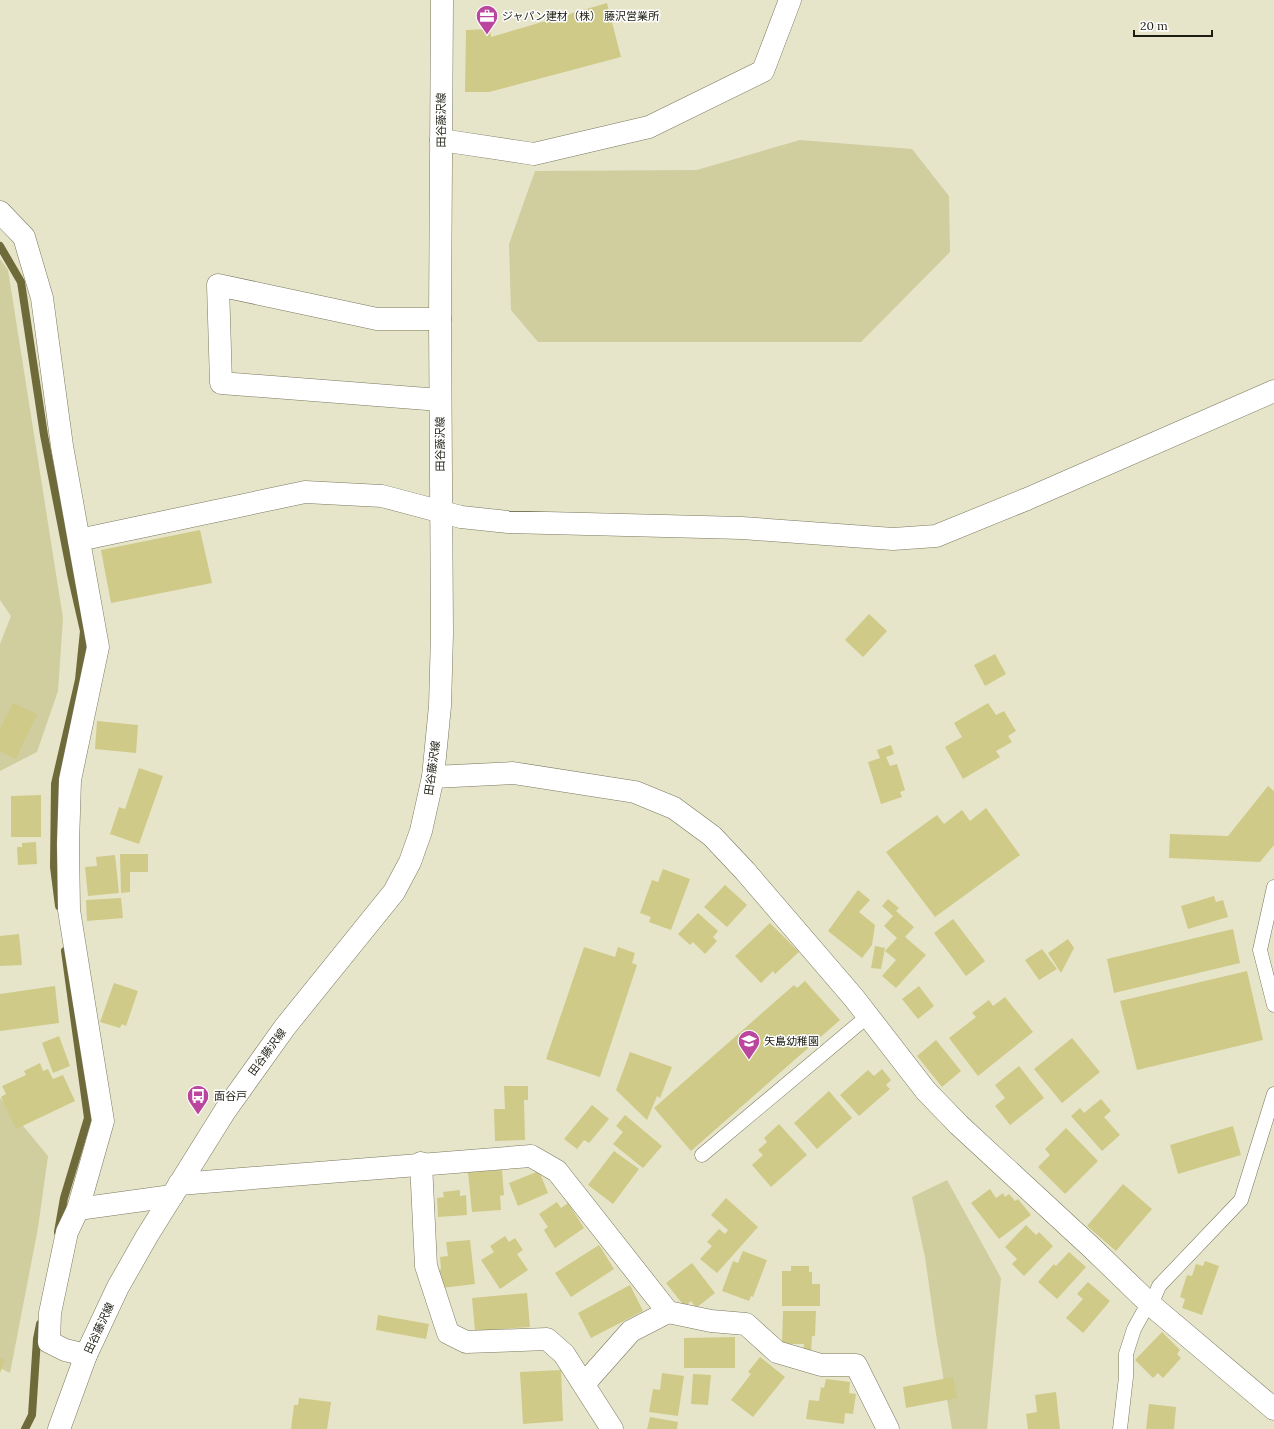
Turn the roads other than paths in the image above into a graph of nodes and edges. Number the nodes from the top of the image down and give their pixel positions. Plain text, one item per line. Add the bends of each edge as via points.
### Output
1 (442, 0) edge
2 (790, 0) edge
3 (441, 140) junction
4 (0, 212) edge
5 (440, 319) junction
6 (1274, 391) edge
7 (440, 400) junction
8 (440, 512) junction
9 (80, 540) junction
10 (433, 776) junction
11 (1274, 886) edge
12 (1274, 1005) edge
13 (868, 1016) junction
14 (1274, 1094) edge
15 (702, 1155) dead end
16 (421, 1163) junction
17 (175, 1190) junction
18 (78, 1209) junction
19 (1150, 1304) junction
20 (668, 1312) junction
21 (86, 1355) junction
22 (584, 1384) junction
23 (1274, 1409) edge
24 (59, 1429) edge
25 (612, 1429) edge
26 (888, 1429) edge
27 (1120, 1429) edge

1 - 3 street, 田谷藤沢線
2 - 3 street via 763,71 649,127 534,154
3 - 5 street, 田谷藤沢線
4 - 9 street via 24,237 42,298 62,446
5 - 7 street, 田谷藤沢線
5 - 7 street via 377,319 218,285 221,383
6 - 8 street via 936,536 893,538 742,528 508,522
7 - 8 street, 田谷藤沢線
8 - 9 street via 382,496 305,492
8 - 10 street, 田谷藤沢線 via 442,634 440,706
9 - 18 street via 98,647 70,780 69,910 103,1121
10 - 13 street via 513,773 635,792 674,808 712,836 745,871
10 - 17 street, 田谷藤沢線 via 421,831 410,862 394,892 286,1027 224,1111
11 - 12 lane via 1260,950
13 - 15 lane
13 - 19 street via 926,1091 959,1125
14 - 19 lane via 1241,1200 1159,1286
16 - 17 street
16 - 20 street via 531,1156 557,1171
16 - 22 street via 426,1266 448,1333 466,1342 547,1339 564,1354
17 - 18 street
17 - 21 street, 田谷藤沢線 via 118,1287
18 - 21 street via 67,1232 50,1313 49,1342 65,1350
19 - 23 street
19 - 27 lane via 1134,1329 1126,1354
20 - 22 street via 631,1331
20 - 26 street via 711,1321 746,1324 778,1352 821,1365 856,1365
21 - 24 street, 田谷藤沢線
22 - 25 street

